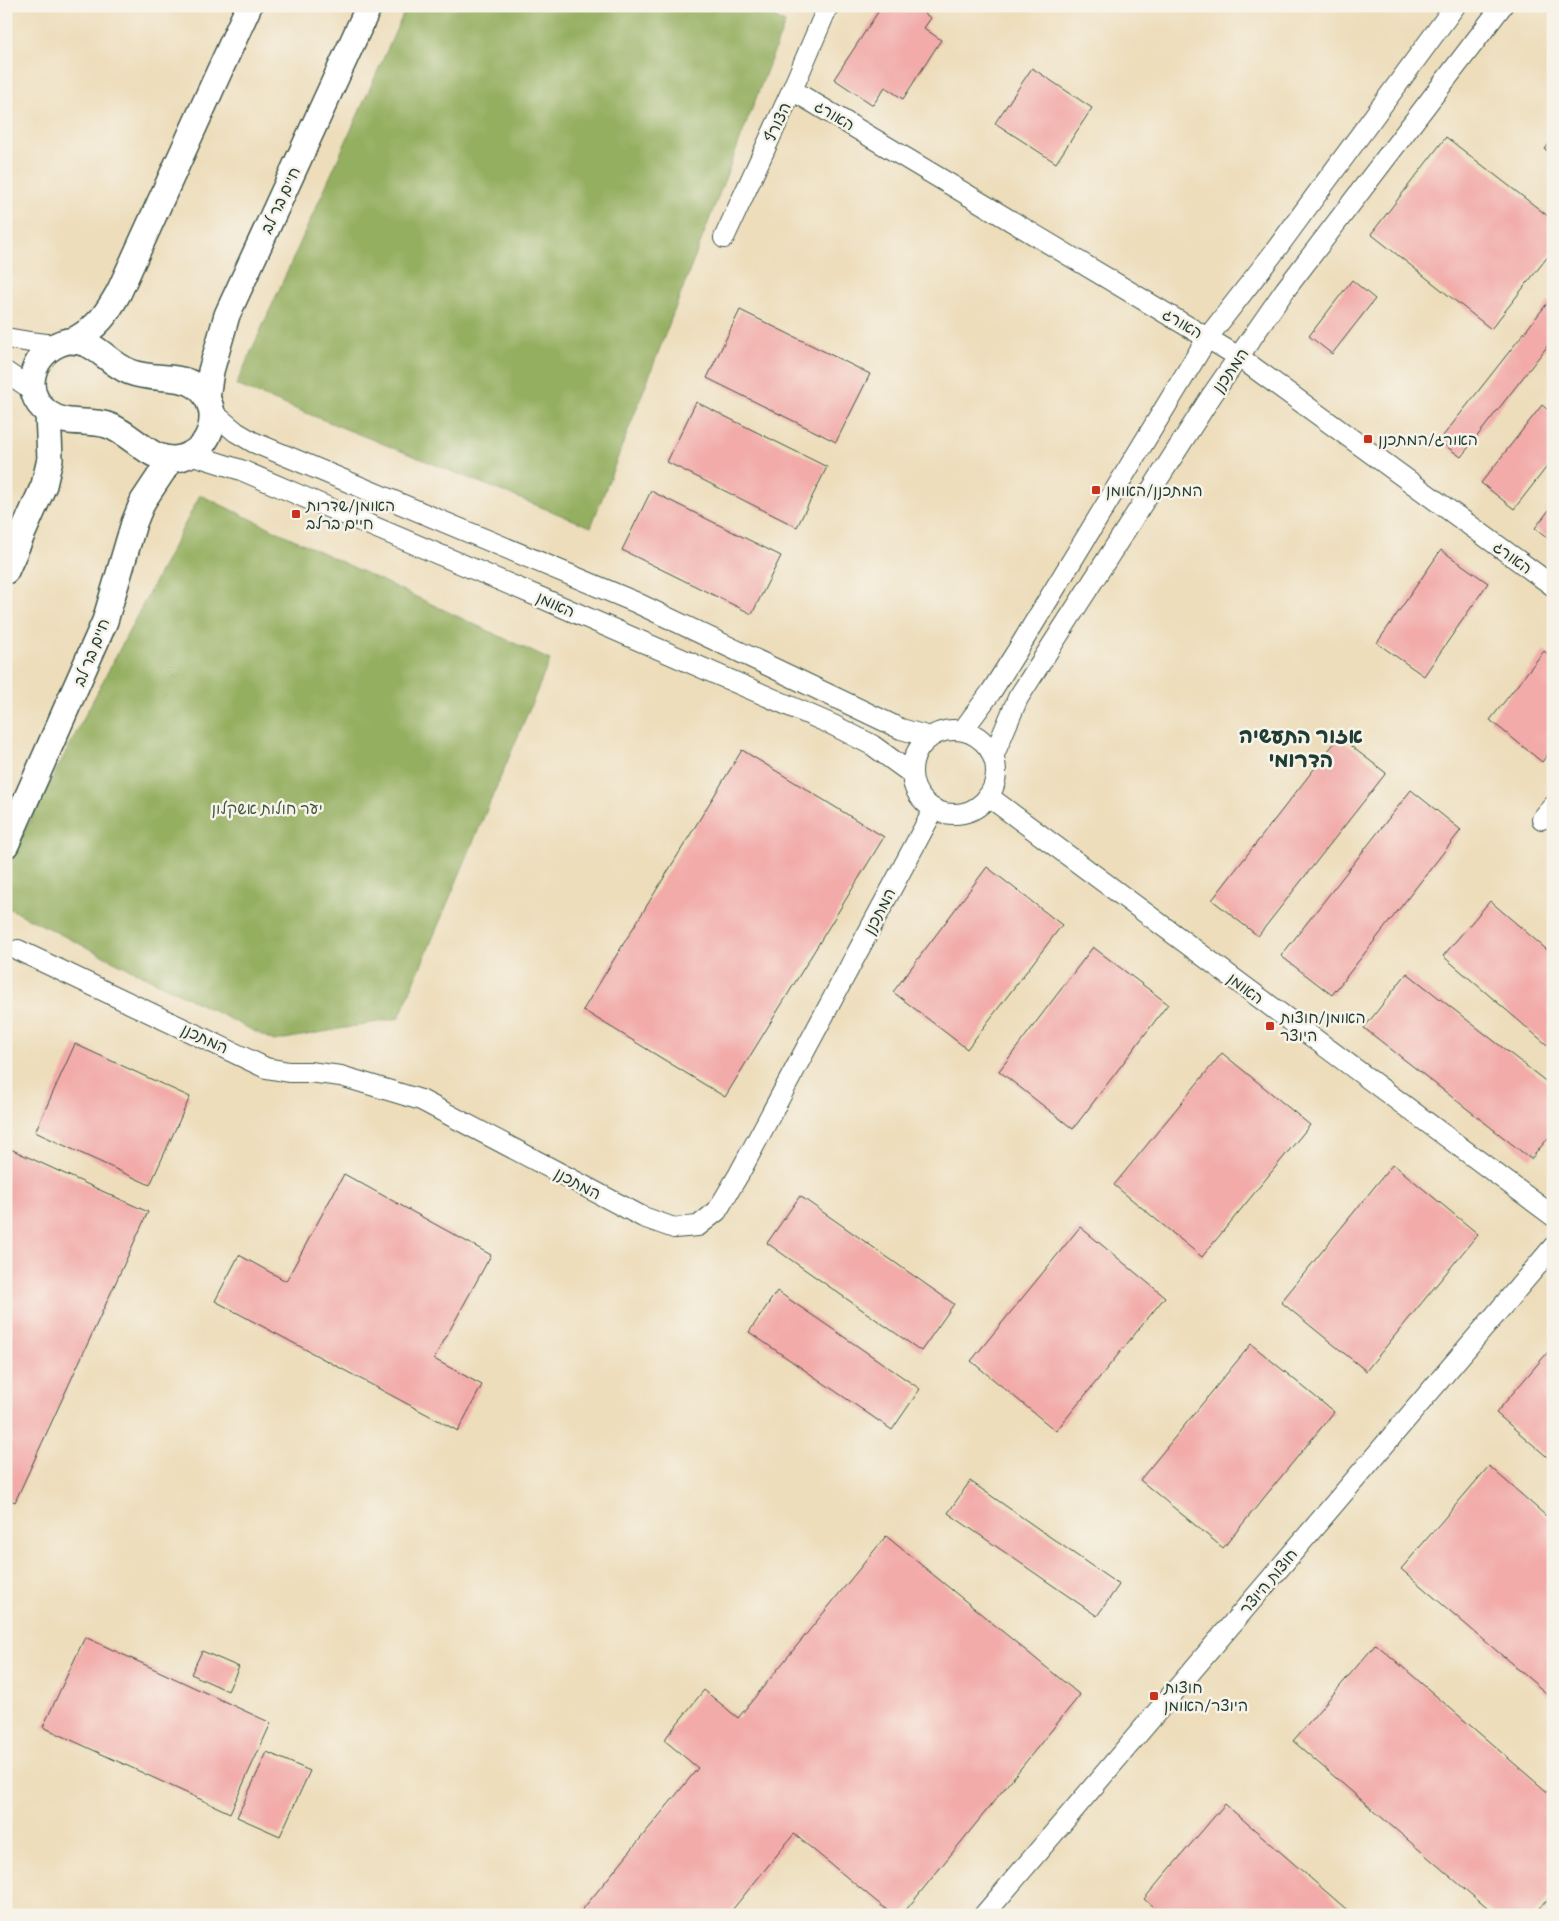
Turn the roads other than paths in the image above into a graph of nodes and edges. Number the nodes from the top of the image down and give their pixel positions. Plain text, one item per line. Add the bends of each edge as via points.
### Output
1 (250, 6) edge
2 (369, 6) edge
3 (828, 6) edge
4 (1455, 6) edge
5 (1502, 6) edge
6 (792, 90) junction
7 (724, 238) dead end
8 (6, 338) edge
9 (1208, 338) junction
10 (64, 342) junction
11 (1239, 357) junction
12 (6, 372) edge
13 (34, 391) junction
14 (209, 404) junction
15 (48, 413) junction
16 (180, 457) junction
17 (6, 571) edge
18 (1553, 586) edge
19 (962, 730) junction
20 (930, 737) junction
21 (994, 757) junction
22 (912, 774) junction
23 (988, 796) junction
24 (934, 809) junction
25 (6, 845) edge
26 (18, 950) dead end
27 (1553, 1216) edge
28 (1553, 1247) edge
29 (984, 1915) edge

1 - 10 main road via 119,292 105,317 91,331
2 - 14 main road, חיים בר לב via 227,315 211,371
3 - 6 street, הצורף
4 - 9 street
5 - 11 street, המתכנן via 1285,290
6 - 7 street, הצורף
6 - 9 street, האורג
8 - 10 street
9 - 11 street, האורג
9 - 19 street via 1017,651
10 - 13 main road via 44,353 36,364
10 - 14 main road via 94,346 111,362 144,377 186,381 198,388
11 - 18 street, האורג
11 - 21 street, המתכנן via 1018,698
12 - 13 street
13 - 15 main road
14 - 16 main road, חיים בר לב via 213,419 208,436 197,450
14 - 20 street, האומן via 236,432 254,442 635,602 901,728
15 - 16 main road via 66,421 95,422 117,428 152,454
15 - 17 main road via 50,459 44,486
16 - 22 street, האומן via 241,470 544,599 833,725 872,745
16 - 25 main road, חיים בר לב via 143,501 105,621
19 - 20 street via 940,732
19 - 21 street via 981,740
20 - 22 street via 916,753
21 - 23 street via 994,784
22 - 24 street via 915,788
23 - 24 street via 980,805 958,814
23 - 27 street, האומן
24 - 26 street, המתכנן via 739,1174 717,1211 698,1226 674,1228 643,1217 420,1100 341,1076 266,1068
28 - 29 street, חוצות היוצר

